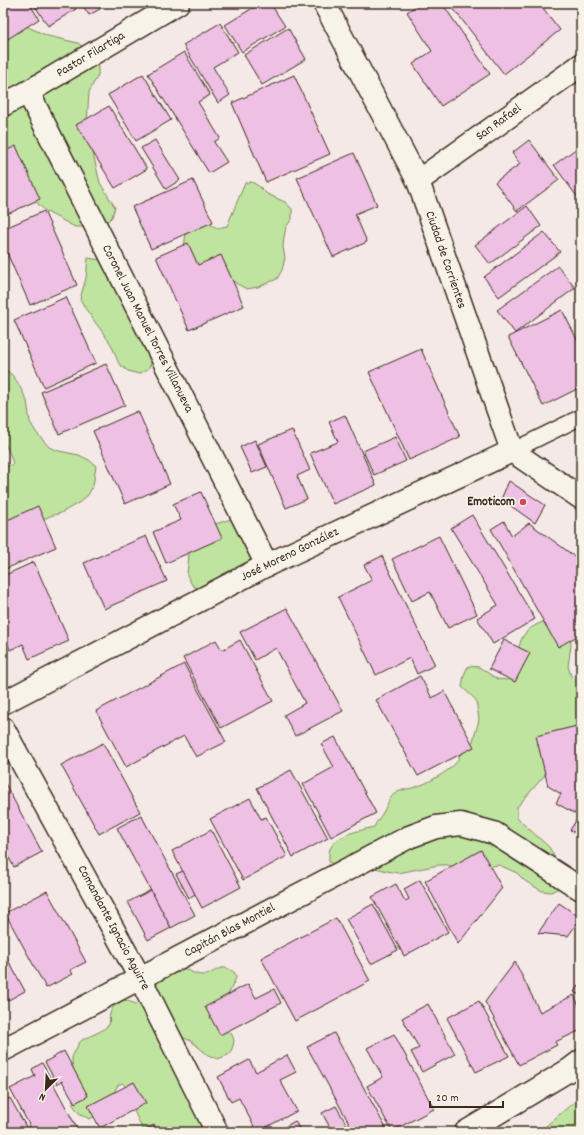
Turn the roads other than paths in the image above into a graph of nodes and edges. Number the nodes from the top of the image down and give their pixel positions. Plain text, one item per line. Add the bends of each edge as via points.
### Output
1 (178, 3) edge
2 (324, 3) edge
3 (581, 65) edge
4 (28, 92) junction
5 (3, 105) edge
6 (418, 181) junction
7 (581, 417) edge
8 (512, 451) junction
9 (581, 498) edge
10 (267, 565) junction
11 (3, 703) edge
12 (3, 728) edge
13 (581, 889) edge
14 (140, 978) junction
15 (3, 1050) edge
16 (581, 1061) edge
17 (217, 1132) edge
18 (466, 1132) edge

1 - 4 street, Pastor Filartiga
2 - 6 street, Ciudad de Corrientes
3 - 6 street, San Rafael
4 - 5 street, Pastor Filartiga
4 - 10 street, Coronel Juan Manuel Torres Villanueva
6 - 8 street, Ciudad de Corrientes
7 - 8 lane, José Moreno González
8 - 9 street
8 - 10 street, José Moreno González
10 - 11 street, José Moreno González
12 - 14 street, Comandante Ignacio Aguirre
13 - 14 street, Capitán Blas Montiel via 494,833 461,824 436,827 409,837
14 - 15 street, Capitán Blas Montiel
14 - 17 street, Comandante Ignacio Aguirre
16 - 18 street

